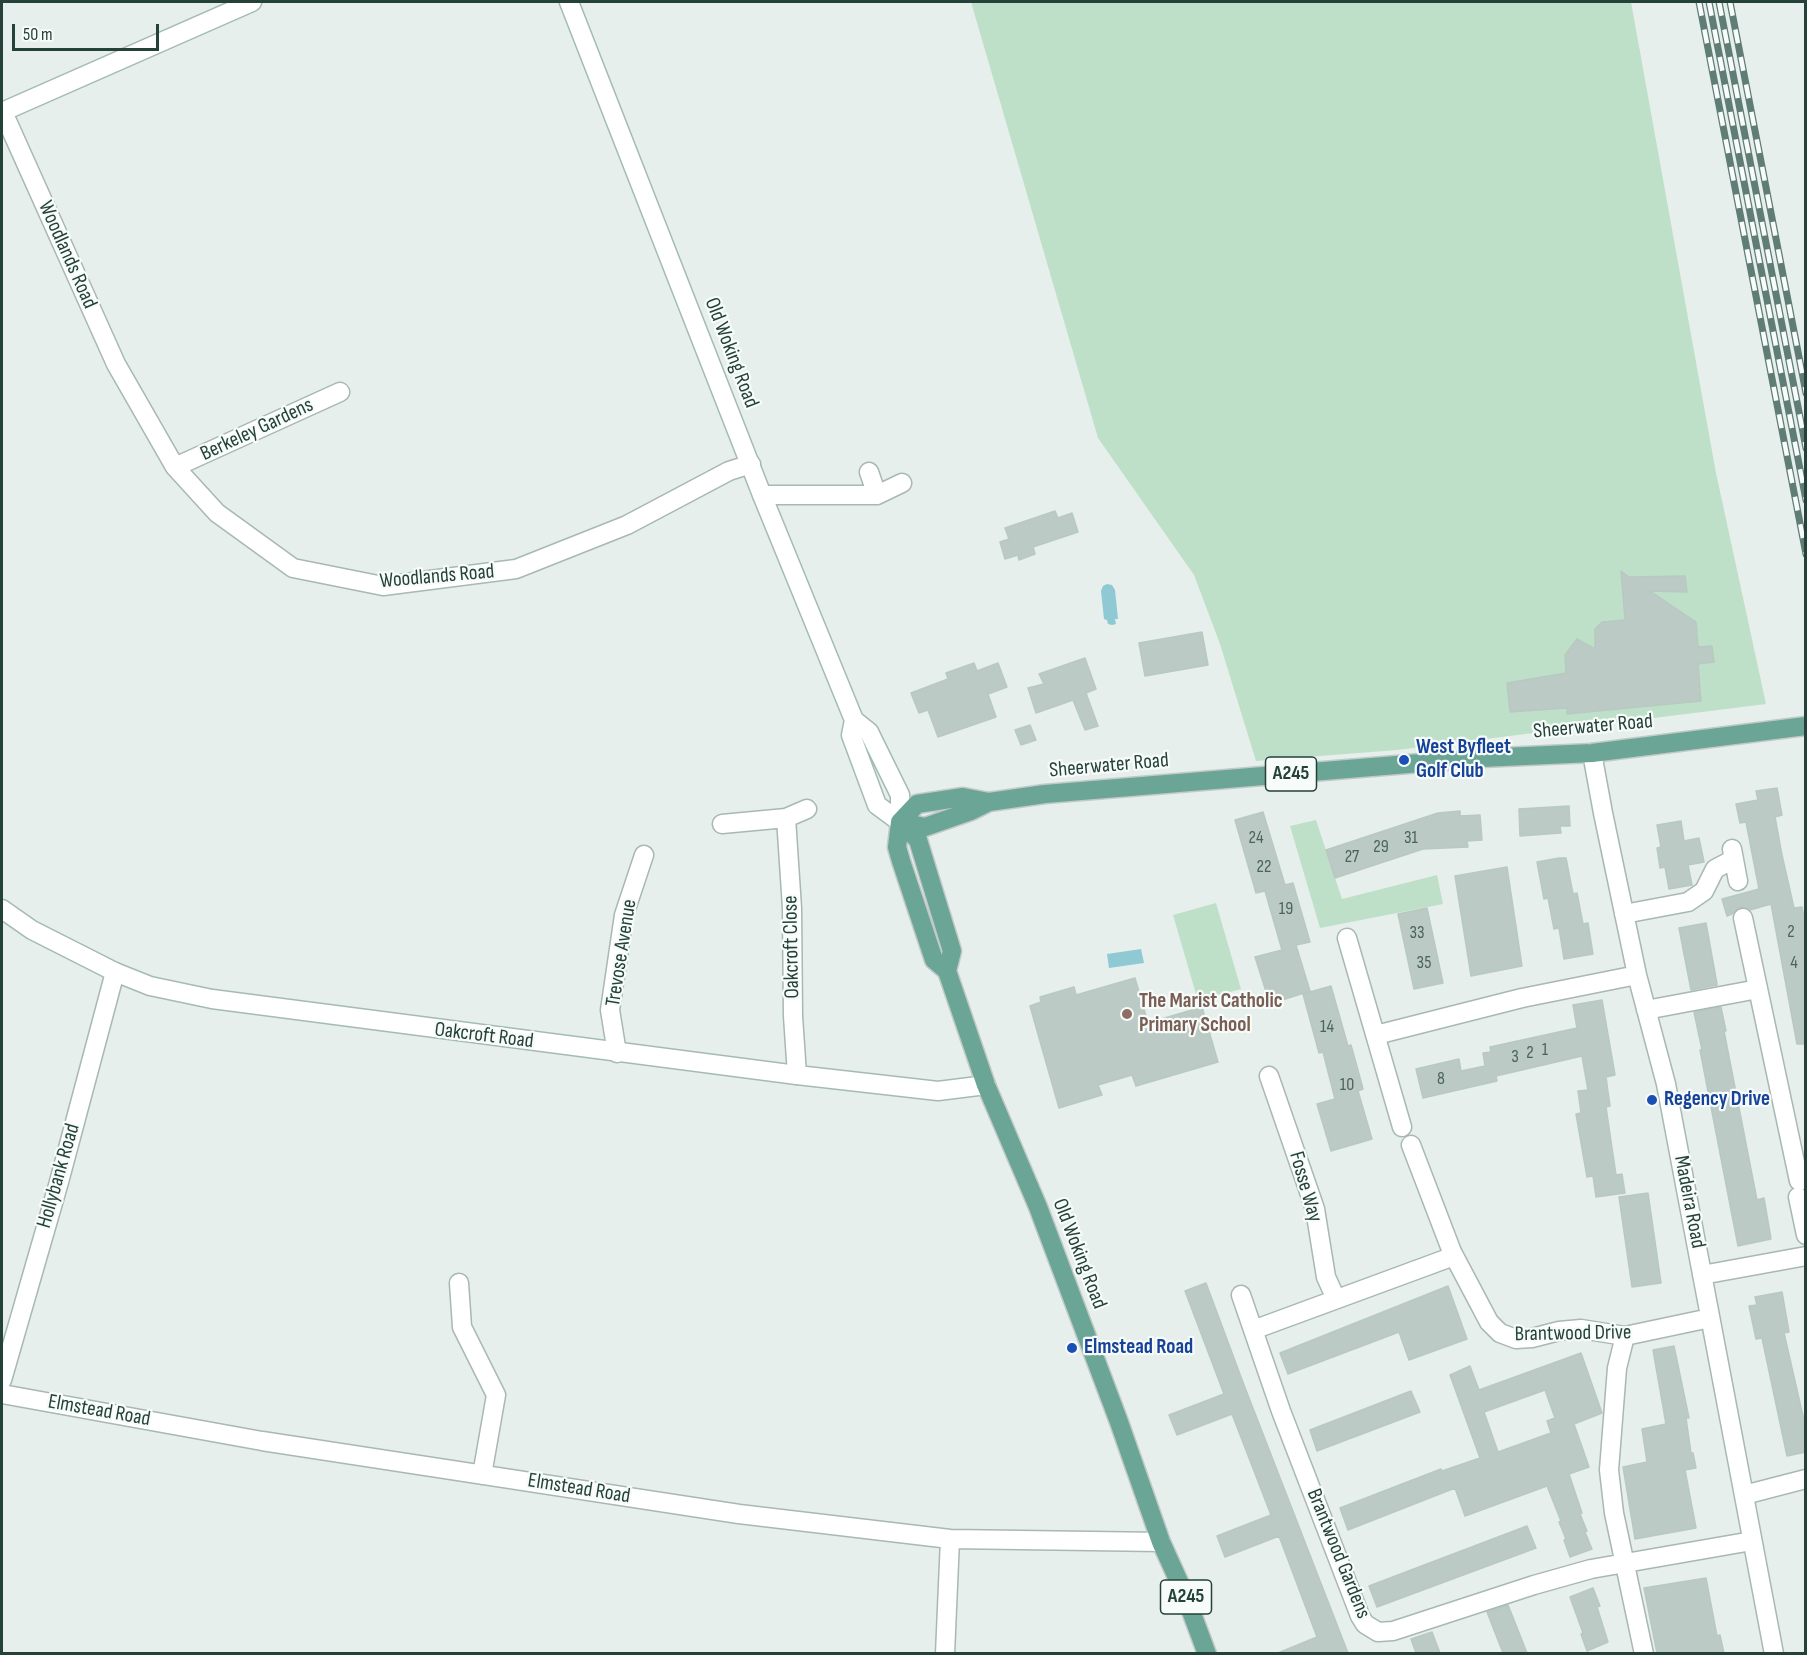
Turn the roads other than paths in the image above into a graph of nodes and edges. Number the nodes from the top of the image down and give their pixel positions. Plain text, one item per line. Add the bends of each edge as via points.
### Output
1 (252, 2) edge
2 (569, 2) edge
3 (2, 112) edge
4 (340, 392) dead end
5 (751, 464) junction
6 (175, 467) junction
7 (869, 472) dead end
8 (902, 483) dead end
9 (762, 495) junction
10 (877, 495) junction
11 (854, 720) junction
12 (1806, 726) edge
13 (1592, 753) junction
14 (807, 809) dead end
15 (786, 818) junction
16 (900, 822) junction
17 (722, 824) dead end
18 (644, 855) dead end
19 (1738, 881) dead end
20 (2, 909) edge
21 (1624, 914) junction
22 (1743, 918) dead end
23 (1347, 938) dead end
24 (115, 972) junction
25 (1637, 975) junction
26 (1758, 989) junction
27 (1646, 1010) junction
28 (1376, 1035) junction
29 (617, 1053) junction
30 (797, 1075) junction
31 (1269, 1076) dead end
32 (986, 1085) junction
33 (1402, 1126) dead end
34 (1411, 1145) dead end
35 (1806, 1236) edge
36 (1454, 1256) junction
37 (1806, 1256) edge
38 (1702, 1275) junction
39 (459, 1283) dead end
40 (1241, 1295) dead end
41 (1336, 1299) junction
42 (1710, 1318) junction
43 (1253, 1330) junction
44 (1624, 1336) junction
45 (2, 1380) edge
46 (2, 1394) edge
47 (482, 1475) junction
48 (1806, 1479) edge
49 (1744, 1496) junction
50 (950, 1539) junction
51 (1752, 1541) junction
52 (1161, 1542) junction
53 (1625, 1563) junction
54 (945, 1653) edge
55 (1207, 1653) edge
56 (1644, 1653) edge
57 (1774, 1653) edge

1 - 3 street
2 - 5 street, Old Woking Road
3 - 6 street, Woodlands Road via 116,364
4 - 6 street, Berkeley Gardens
5 - 6 street, Woodlands Road via 729,471 627,525 516,569 383,586 293,568 217,513
5 - 9 street, Old Woking Road
7 - 10 street
8 - 10 street
9 - 10 street
9 - 11 street, Old Woking Road
11 - 16 street, Old Woking Road via 869,732 900,795
11 - 16 street, Old Woking Road via 851,735 877,805
12 - 13 main road, Sheerwater Road / A245
13 - 16 main road, Sheerwater Road / A245 via 1480,758 989,802 963,797 917,804
13 - 21 street, Madeira Road
14 - 15 street
15 - 17 street
15 - 30 street, Oakcroft Close
16 - 32 main road, Old Woking Road / A245 via 918,840 952,951 947,971
18 - 29 street, Trevose Avenue via 624,915 610,1010
19 - 21 street via 1733,853 1715,869 1704,891 1688,902
20 - 24 street, Oakcroft Road via 32,930
21 - 25 street, Madeira Road
22 - 26 street
23 - 28 street
24 - 29 street, Oakcroft Road via 150,986 212,999
24 - 45 street, Hollybank Road
25 - 27 street, Madeira Road
25 - 28 street via 1522,998
26 - 27 street
26 - 35 street
27 - 38 street, Madeira Road via 1666,1084
28 - 33 street
29 - 30 street, Oakcroft Road
30 - 32 street, Oakcroft Road via 938,1091
31 - 41 street, Fosse Way via 1315,1209 1326,1277
32 - 52 main road, Old Woking Road / A245 via 1050,1239
34 - 36 street, Brantwood Drive
36 - 41 street
36 - 44 street, Brantwood Drive via 1489,1322 1500,1333 1516,1339 1581,1329
37 - 38 street
38 - 42 street, Madeira Road
39 - 47 street via 462,1327 496,1395
40 - 43 street, Brantwood Gardens
41 - 43 street
42 - 44 street, Brantwood Drive
42 - 49 street, Madeira Road
43 - 53 street, Brantwood Gardens via 1360,1616 1372,1629 1393,1631 1534,1585
44 - 53 street via 1617,1368 1609,1470
46 - 47 street, Elmstead Road via 262,1441
47 - 50 street, Elmstead Road via 739,1514
48 - 49 street
49 - 51 street, Madeira Road
50 - 52 street, Elmstead Road
50 - 54 street
51 - 53 street, Brantwood Gardens
51 - 57 street, Madeira Road
52 - 55 main road, Old Woking Road / A245
53 - 56 street

